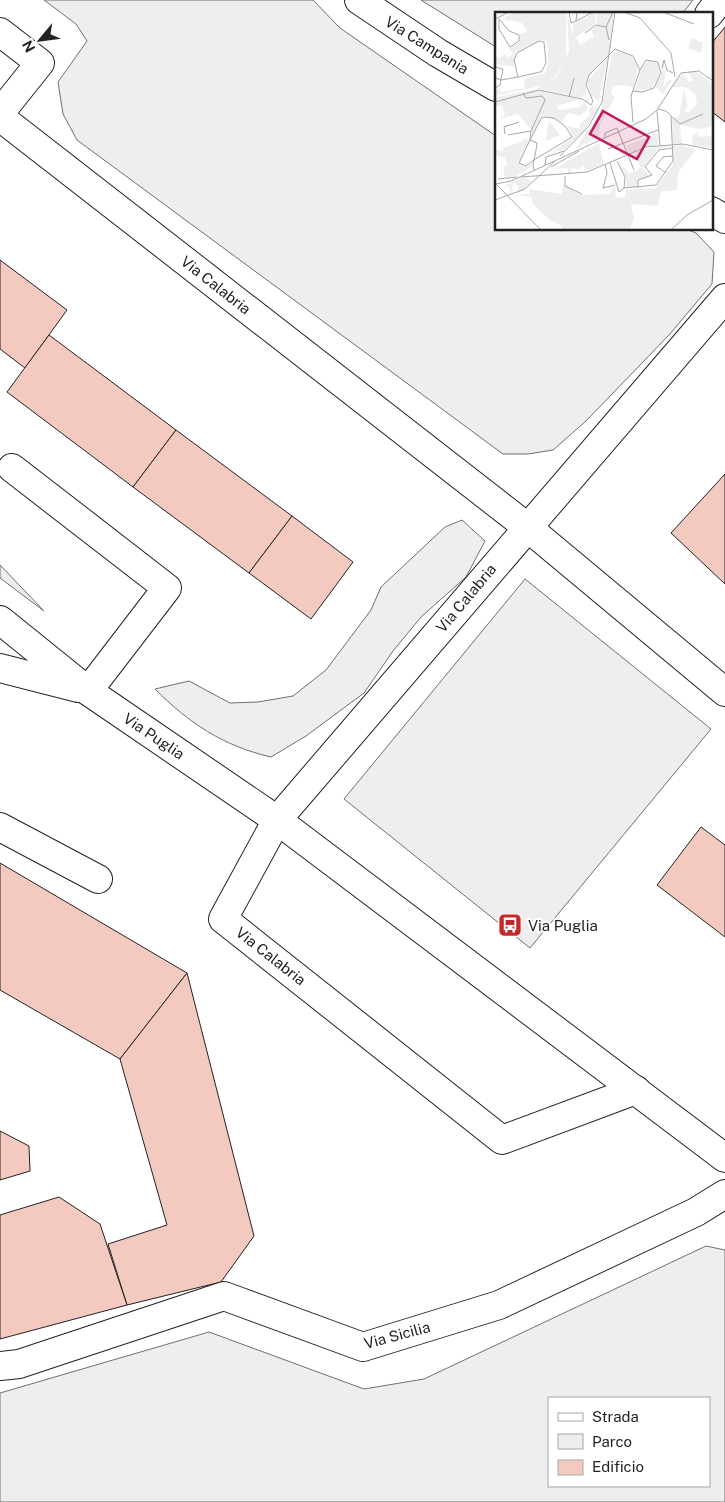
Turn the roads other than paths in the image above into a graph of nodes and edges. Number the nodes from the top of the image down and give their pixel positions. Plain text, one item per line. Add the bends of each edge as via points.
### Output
1 (359, 0) edge
2 (720, 0) edge
3 (711, 12) edge
4 (0, 32) edge
5 (495, 86) edge
6 (0, 113) edge
7 (0, 117) edge
8 (712, 212) edge
9 (725, 219) edge
10 (725, 298) edge
11 (12, 468) dead end
12 (527, 526) junction
13 (0, 620) edge
14 (0, 668) edge
15 (88, 691) junction
16 (725, 692) edge
17 (277, 820) junction
18 (0, 827) edge
19 (98, 878) dead end
20 (636, 1090) junction
21 (725, 1158) edge
22 (725, 1194) edge
23 (0, 1366) edge

1 - 5 street, Via Campania
2 - 3 street
4 - 6 street via 40,63
7 - 12 street, Via Calabria
8 - 9 street
10 - 12 street, Via Calabria
11 - 15 street via 167,588
12 - 16 street, Via Calabria
12 - 17 street, Via Calabria
13 - 15 street, Via Puglia
14 - 15 street, Via Puglia
15 - 17 street, Via Puglia
17 - 20 street, Via Puglia
17 - 20 street, Via Calabria via 224,919 502,1140
18 - 19 street
20 - 21 street, Via Puglia
22 - 23 street, Via Sicilia via 696,1212 499,1305 363,1347 224,1296 19,1364

